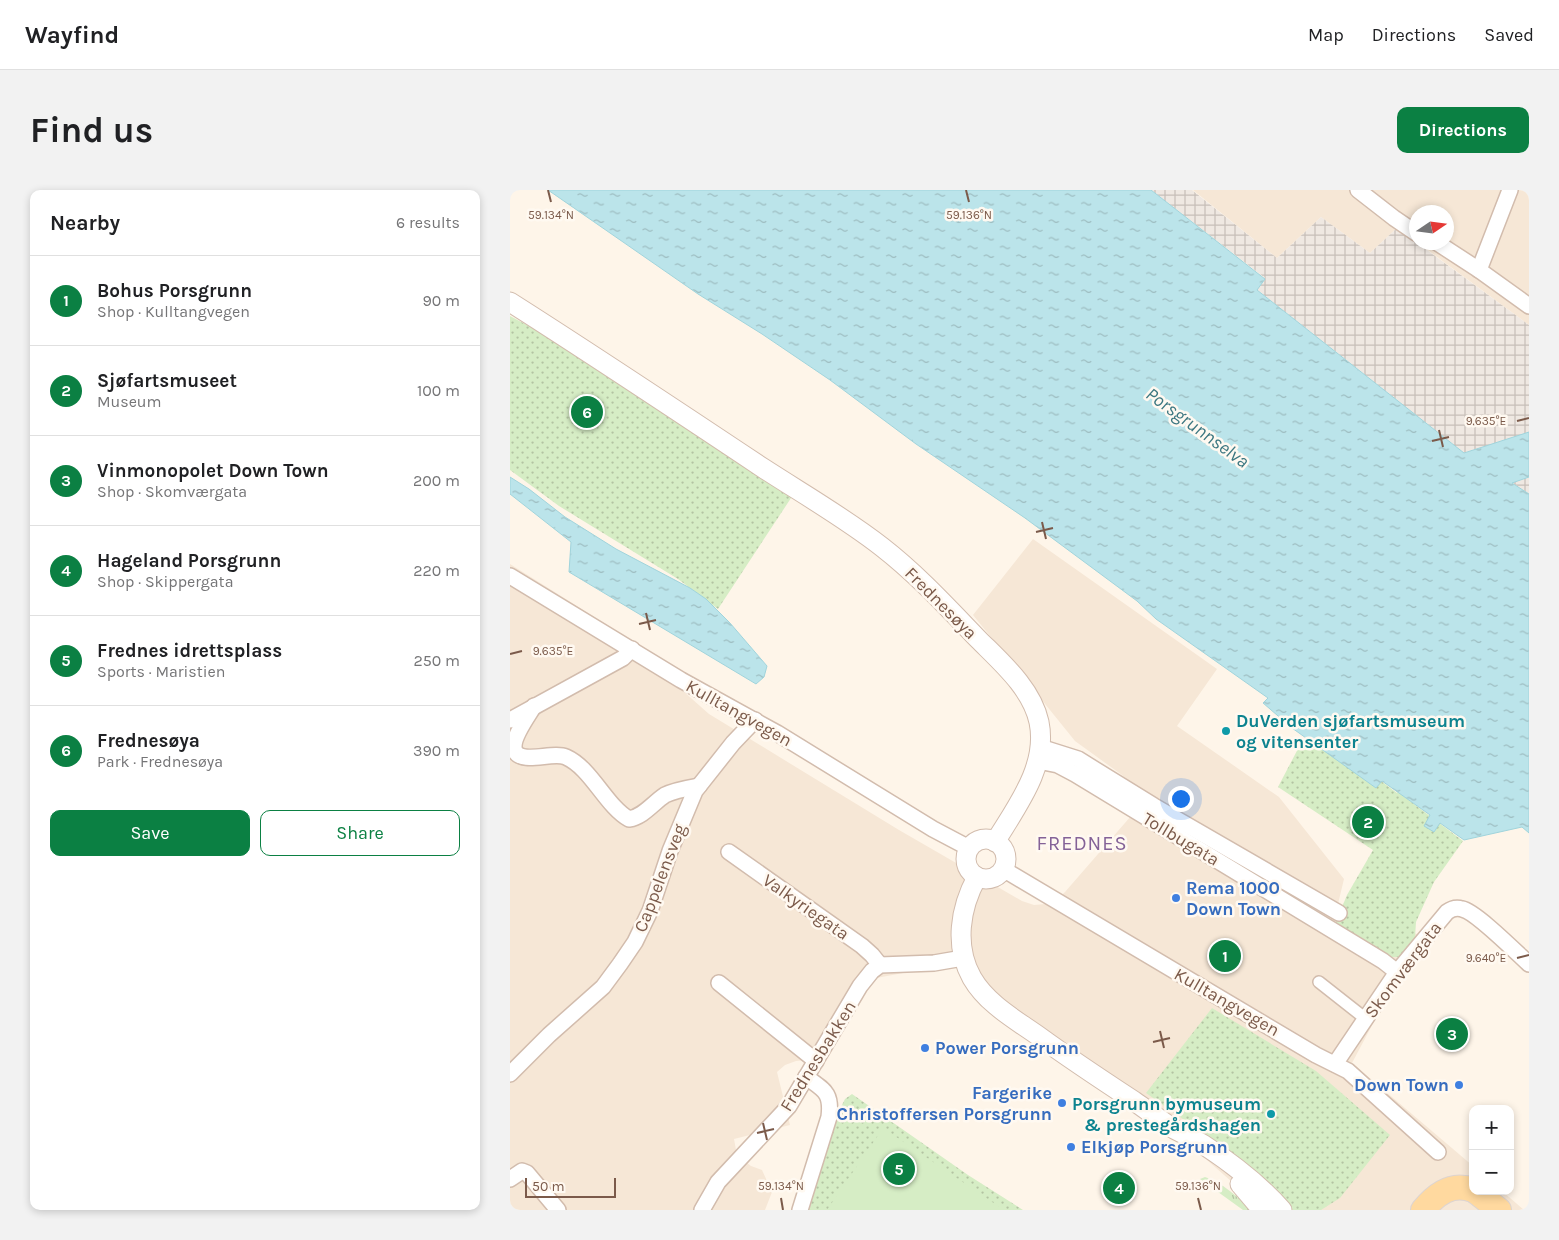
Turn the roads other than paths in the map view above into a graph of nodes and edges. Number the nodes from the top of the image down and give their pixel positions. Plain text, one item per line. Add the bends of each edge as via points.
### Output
1 (1358, 190) edge
2 (1510, 190) edge
3 (1409, 228) edge
4 (1448, 250) edge
5 (1479, 270) junction
6 (510, 302) edge
7 (1529, 306) edge
8 (510, 576) edge
9 (632, 649) junction
10 (534, 706) junction
11 (511, 717) edge
12 (755, 720) junction
13 (1039, 754) junction
14 (699, 786) junction
15 (995, 842) junction
16 (969, 848) junction
17 (729, 852) dead end
18 (1004, 869) junction
19 (977, 877) junction
20 (1339, 913) dead end
21 (963, 958) junction
22 (1529, 964) edge
23 (880, 965) junction
24 (1397, 972) junction
25 (1319, 982) dead end
26 (718, 983) dead end
27 (1366, 1019) junction
28 (816, 1061) junction
29 (1335, 1064) junction
30 (510, 1074) edge
31 (806, 1077) junction
32 (1174, 1128) junction
33 (1438, 1152) dead end
34 (510, 1179) edge
35 (1469, 1189) edge
36 (1479, 1195) edge
37 (558, 1210) edge
38 (702, 1210) edge
39 (800, 1210) edge
40 (1262, 1210) edge
41 (1282, 1210) edge
42 (1423, 1210) edge
43 (1499, 1210) edge

1 - 3 street
2 - 5 street
4 - 5 street
5 - 7 street
6 - 13 street, Frednesøya via 847,523 899,561 1020,684 1039,722
8 - 9 street, Kulltangvegen
9 - 10 street via 623,658
9 - 12 street, Kulltangvegen
10 - 11 street
10 - 14 street, Cappelensveg via 515,740 518,755 528,758 555,754 568,757 629,819 641,814 666,794
12 - 14 street, Cappelensveg
12 - 16 street, Kulltangvegen via 932,829
13 - 15 street, Frednesøya via 1025,791
13 - 20 street via 1078,760
13 - 24 street, Tollbugata
14 - 30 street, Cappelensveg via 689,802 653,904 635,942 603,987
15 - 16 street via 981,840
15 - 18 street via 1004,851
16 - 19 street via 966,861
17 - 23 street, Valkyriegata via 862,946
18 - 19 street via 995,878
18 - 29 street, Kulltangvegen
19 - 21 street via 970,891 960,933
21 - 23 street via 934,963
21 - 32 street via 978,987 994,1004 1056,1050
22 - 24 street, Skomværgata via 1473,914 1455,908 1446,912
23 - 28 street, Frednesbakken via 860,986
24 - 27 street, Skomværgata
25 - 27 street
26 - 28 street
27 - 29 street, Skomværgata
28 - 31 street, Frednesbakken
29 - 33 street, Kulltangvegen via 1348,1071
31 - 38 street, Frednesbakken via 780,1116 718,1182
31 - 39 street via 826,1092 830,1105
32 - 40 street via 1244,1189
32 - 41 street via 1238,1168
34 - 37 street via 522,1171 528,1174
35 - 42 main road via 1447,1190
36 - 43 main road

